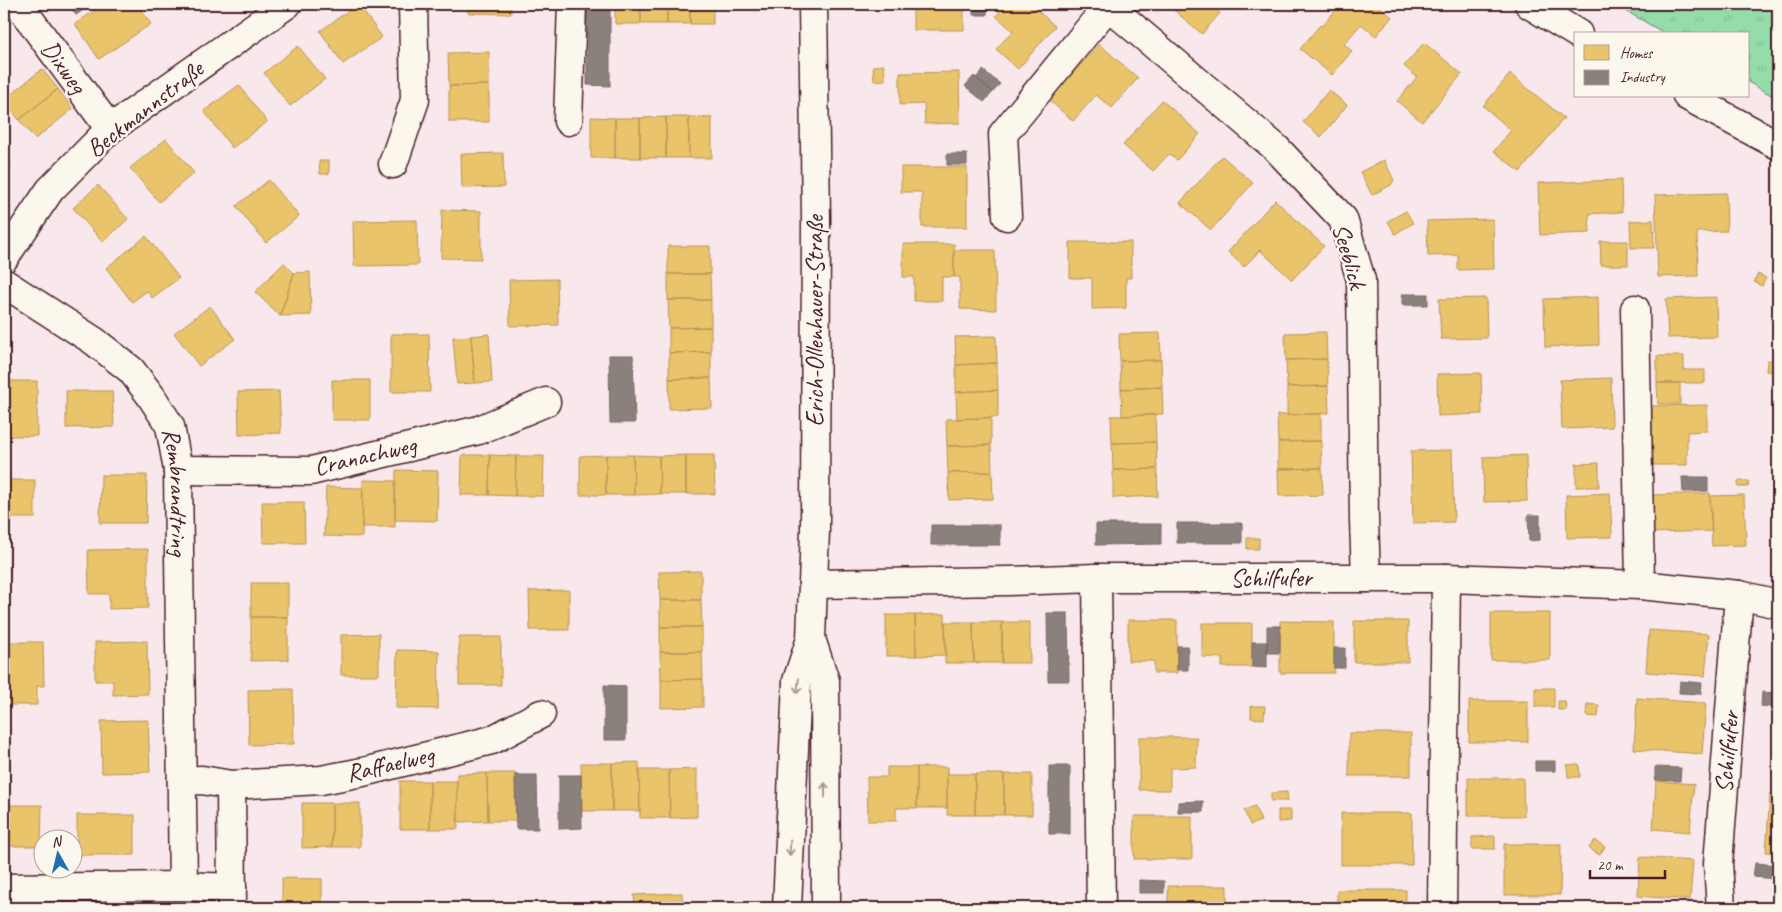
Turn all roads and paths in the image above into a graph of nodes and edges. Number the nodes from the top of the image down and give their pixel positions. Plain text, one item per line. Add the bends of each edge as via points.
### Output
1 (22, 4) edge
2 (287, 4) edge
3 (413, 4) edge
4 (572, 4) edge
5 (813, 4) edge
6 (1529, 4) edge
7 (1107, 5) edge
8 (1575, 32) edge
9 (1690, 98) edge
10 (568, 121) dead end
11 (110, 129) junction
12 (1778, 146) edge
13 (392, 164) dead end
14 (1007, 216) dead end
15 (4, 258) edge
16 (4, 283) edge
17 (1635, 309) dead end
18 (546, 402) dead end
19 (178, 470) junction
20 (1097, 578) junction
21 (1366, 578) junction
22 (1446, 578) junction
23 (813, 584) junction
24 (1640, 586) junction
25 (1739, 595) junction
26 (1778, 604) edge
27 (811, 639) junction
28 (541, 714) dead end
29 (182, 781) junction
30 (231, 785) junction
31 (183, 886) junction
32 (4, 888) edge
33 (232, 898) edge
34 (788, 908) edge
35 (826, 908) edge
36 (1101, 908) edge
37 (1442, 908) edge
38 (1721, 908) edge

1 - 11 street, Dixweg via 22,9
2 - 11 street, Beckmannstraße
3 - 13 street via 415,100
4 - 10 street
5 - 23 street, Erich-Ollenhauer-Straße via 816,218
6 - 8 street
7 - 14 street, Seeblick via 1003,134
7 - 21 street, Seeblick via 1276,148 1342,219 1361,280
9 - 12 street
11 - 15 street, Beckmannstraße via 50,190
16 - 19 street, Rembrandtring via 94,341 131,370 170,426
17 - 24 street
18 - 19 street, Cranachweg via 479,430 311,471
19 - 29 street, Rembrandtring
20 - 21 street, Schilfufer
20 - 23 street, Schilfufer
20 - 36 street
21 - 22 street, Schilfufer
22 - 24 street, Schilfufer
22 - 37 street
23 - 27 street, Erich-Ollenhauer-Straße
24 - 25 street, Schilfufer
25 - 26 street, Schilfufer
25 - 38 street, Schilfufer via 1718,864
27 -> 34 street, Erich-Ollenhauer-Straße via 797,681
35 -> 27 street, Erich-Ollenhauer-Straße via 825,681
28 - 30 street, Raffaelweg via 492,740 363,772 321,780
29 - 30 street via 202,780
29 - 31 street, Rembrandtring
30 - 33 street
31 - 32 street
31 - 33 street

